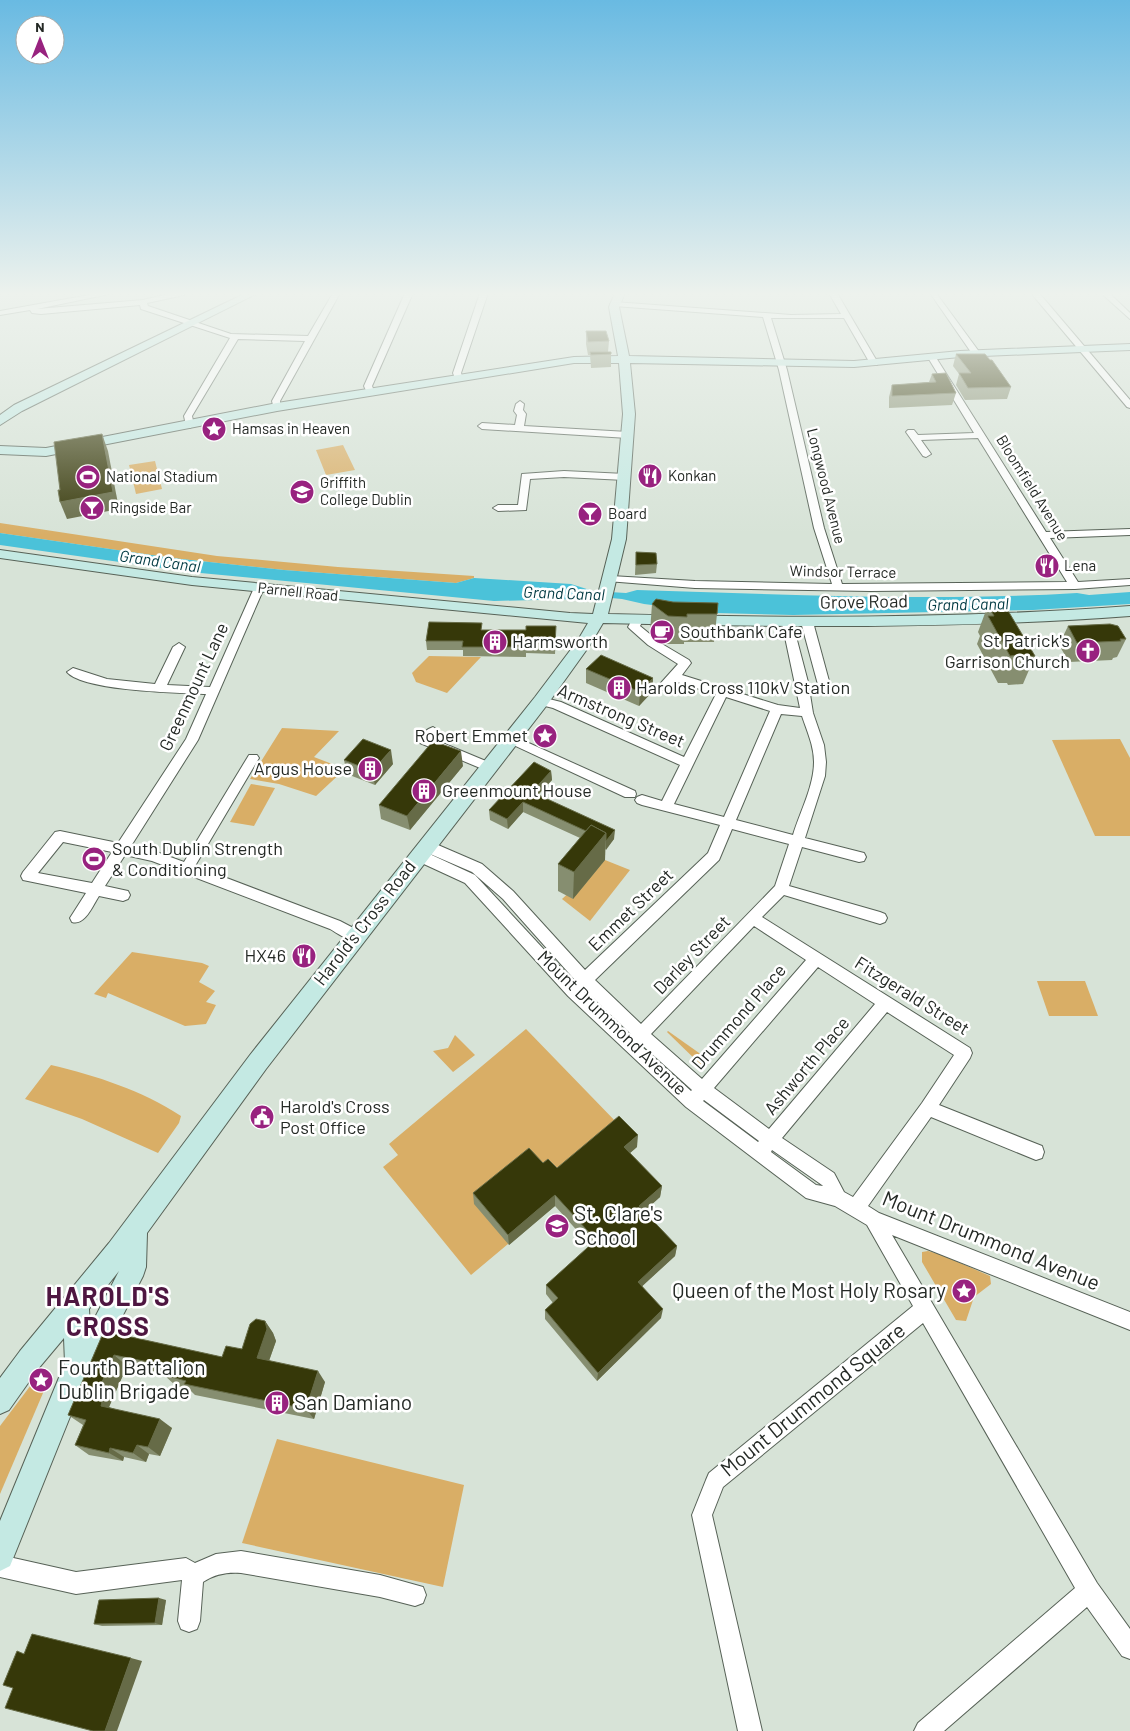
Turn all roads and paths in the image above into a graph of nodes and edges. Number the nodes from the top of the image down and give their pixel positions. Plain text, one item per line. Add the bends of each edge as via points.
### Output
1 (88, 374) edge
2 (213, 374) edge
3 (291, 374) edge
4 (373, 374) edge
5 (457, 374) edge
6 (491, 374) edge
7 (626, 374) edge
8 (784, 374) edge
9 (942, 374) edge
10 (1104, 374) edge
11 (459, 379) junction
12 (371, 393) junction
13 (520, 404) dead end
14 (1130, 405) edge
15 (277, 407) junction
16 (0, 421) edge
17 (190, 425) junction
18 (482, 426) dead end
19 (518, 428) junction
20 (628, 435) junction
21 (981, 435) junction
22 (0, 450) edge
23 (926, 454) dead end
24 (625, 477) junction
25 (498, 508) dead end
26 (1130, 532) edge
27 (1043, 535) junction
28 (0, 554) edge
29 (1130, 582) edge
30 (1075, 586) junction
31 (838, 587) junction
32 (259, 588) junction
33 (609, 589) junction
34 (1130, 611) edge
35 (598, 620) junction
36 (638, 620) junction
37 (806, 622) junction
38 (788, 623) junction
39 (179, 647) dead end
40 (73, 672) dead end
41 (675, 677) junction
42 (664, 687) dead end
43 (159, 688) junction
44 (214, 691) junction
45 (826, 692) dead end
46 (722, 694) junction
47 (542, 701) junction
48 (778, 709) junction
49 (807, 713) junction
50 (429, 736) dead end
51 (511, 740) junction
52 (253, 758) dead end
53 (687, 763) junction
54 (492, 764) junction
55 (666, 806) junction
56 (730, 822) junction
57 (796, 840) junction
58 (122, 848) junction
59 (422, 850) junction
60 (860, 857) dead end
61 (187, 868) junction
62 (781, 889) junction
63 (96, 890) junction
64 (123, 895) dead end
65 (77, 918) dead end
66 (752, 918) junction
67 (880, 918) dead end
68 (356, 936) junction
69 (816, 959) junction
70 (579, 986) junction
71 (885, 1003) junction
72 (641, 1034) junction
73 (630, 1046) junction
74 (703, 1090) junction
75 (692, 1102) junction
76 (928, 1108) junction
77 (771, 1140) junction
78 (1036, 1152) dead end
79 (759, 1154) junction
80 (838, 1198) junction
81 (855, 1209) junction
82 (874, 1220) junction
83 (135, 1228) junction
84 (76, 1305) junction
85 (926, 1309) junction
86 (1130, 1321) edge
87 (78, 1363) junction
88 (0, 1401) edge
89 (0, 1556) edge
90 (0, 1566) edge
91 (193, 1576) junction
92 (1089, 1591) junction
93 (415, 1595) dead end
94 (189, 1621) dead end
95 (1130, 1648) edge
96 (750, 1731) edge
97 (926, 1731) edge

1 - 16 street via 18,408
2 - 17 street via 188,416
3 - 15 street via 276,401
4 - 12 street via 368,386
5 - 11 street
6 - 11 street
7 - 20 main road, Harold's Cross Road via 629,391
8 - 31 street, Longwood Avenue via 819,528
9 - 21 street, Bloomfield Avenue
10 - 14 street
11 - 12 main road
12 - 15 main road
13 - 19 street via 518,412 522,414
15 - 17 main road
17 - 22 main road via 46,452
18 - 19 street
19 - 20 street
20 - 24 main road, Harold's Cross Road
21 - 23 street via 913,435
21 - 27 street, Bloomfield Avenue
24 - 25 street via 525,476 523,508
24 - 33 main road, Harold's Cross Road via 620,534
26 - 27 street
27 - 30 street, Bloomfield Avenue
28 - 32 main road, Parnell Road
29 - 30 street
30 - 31 street, Windsor Terrace
31 - 33 street, Windsor Terrace
32 - 35 main road, Parnell Road
32 - 44 street, Greenmount Lane
33 - 35 main road, Harold's Cross Road
34 - 37 main road, Grove Road via 1041,617
35 - 36 street, Grove Road
35 - 47 main road, Harold's Cross Road
36 - 38 main road, Grove Road
36 - 41 street via 634,627 643,636 659,650 685,663
37 - 38 main road, Grove Road
37 - 45 street
38 - 49 street
39 - 43 street
40 - 43 street via 120,686
41 - 42 street
41 - 46 street
43 - 44 street
44 - 58 street, Greenmount Lane via 192,740
46 - 48 street
46 - 53 street
47 - 51 main road, Harold's Cross Road
47 - 53 street, Armstrong Street
48 - 49 street
48 - 56 street
49 - 57 street via 818,745 819,776
50 - 54 street
51 - 54 main road, Harold's Cross Road
51 - 55 street via 636,797
52 - 61 street
53 - 55 street
54 - 59 main road, Harold's Cross Road
55 - 56 street
56 - 57 street
56 - 70 street, Emmet Street via 714,856
57 - 60 street
57 - 62 street
58 - 61 street
58 - 63 street
58 - 63 street via 60,836 28,876
59 - 68 main road, Harold's Cross Road
59 - 70 street, Mount Drummond Avenue via 470,879
61 - 68 street
62 - 66 street, Darley Street
62 - 67 street
63 - 64 street
63 - 65 street
66 - 69 street, Fitzgerald Street
66 - 72 street, Darley Street
68 - 83 main road, Harold's Cross Road
69 - 71 street, Fitzgerald Street
69 - 74 street, Drummond Place
70 - 72 street, Mount Drummond Avenue
70 - 73 street, Mount Drummond Avenue
71 - 76 street, Fitzgerald Street via 964,1053
71 - 77 street, Ashworth Place
72 - 73 street, Darley Street
72 - 74 street, Mount Drummond Avenue
73 - 75 street, Mount Drummond Avenue
74 - 75 street, Drummond Place
74 - 77 street, Mount Drummond Avenue
75 - 79 street, Mount Drummond Avenue
76 - 78 street
76 - 81 street, Fitzgerald Street
77 - 79 street, Ashworth Place
77 - 80 street, Mount Drummond Avenue via 828,1179
79 - 80 street, Mount Drummond Avenue via 812,1192
80 - 81 street, Mount Drummond Avenue
81 - 82 street, Mount Drummond Avenue
82 - 85 street
82 - 86 street, Mount Drummond Avenue
83 - 84 main road, Harold's Cross Road
83 - 87 main road via 134,1267 94,1345
84 - 87 main road
84 - 88 street, Harold's Cross Road
85 - 92 street
85 - 96 street, Mount Drummond Square via 716,1480 702,1515
87 - 89 main road
90 - 91 street via 76,1583 186,1569
91 - 93 street via 203,1568 232,1561
91 - 94 street
92 - 95 street
92 - 97 street

